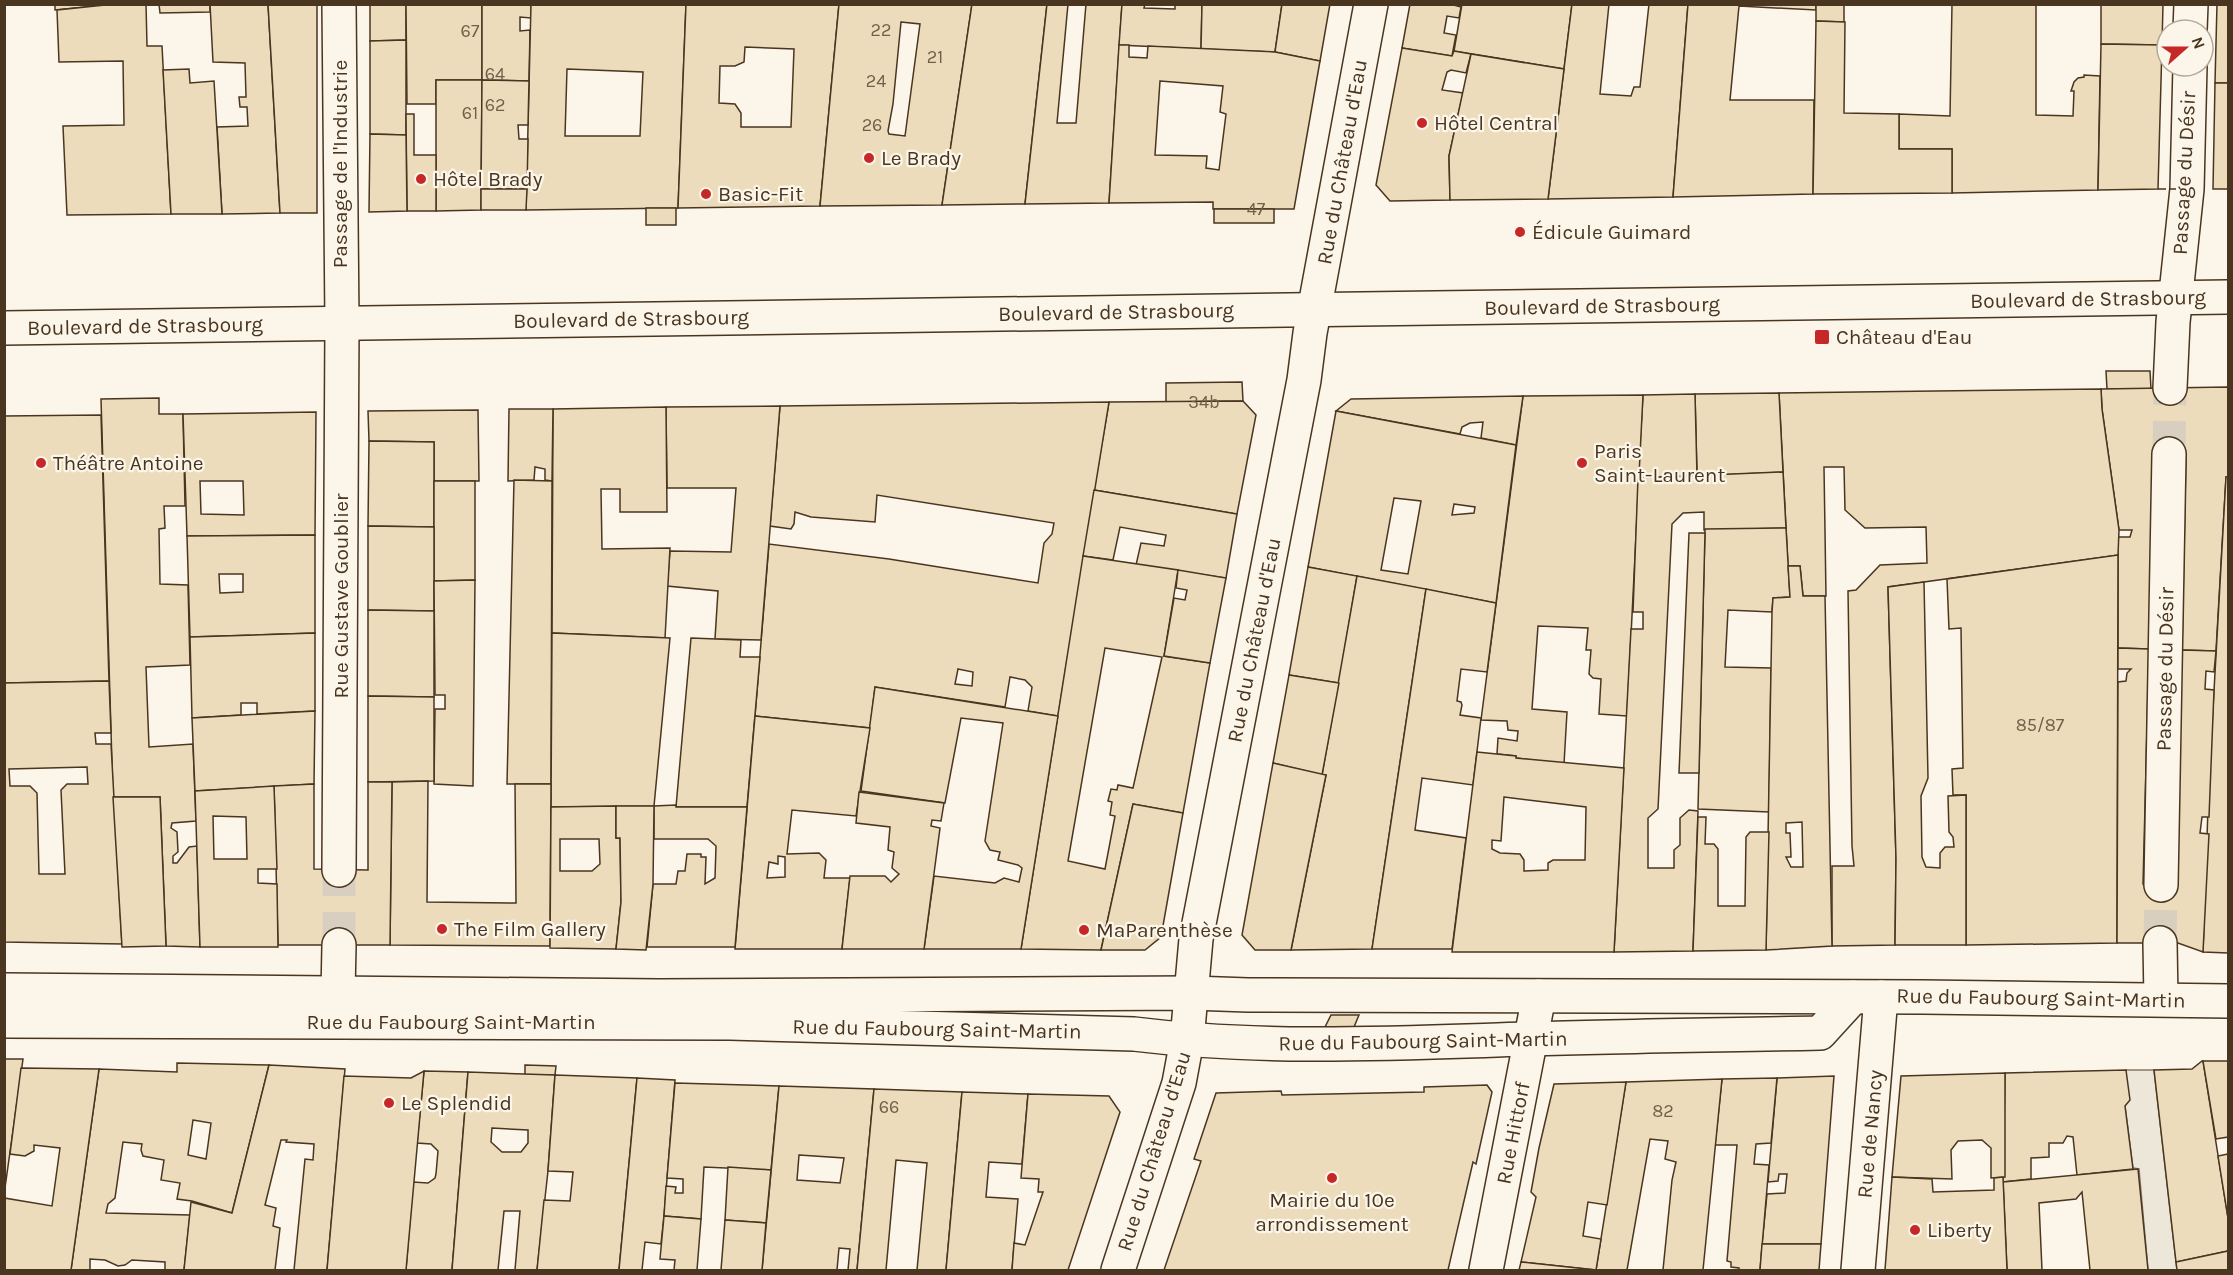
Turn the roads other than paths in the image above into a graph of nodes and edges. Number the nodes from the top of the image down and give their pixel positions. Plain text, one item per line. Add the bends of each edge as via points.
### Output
1 (339, 4) edge
2 (1371, 4) edge
3 (2190, 78) edge
4 (2229, 297) edge
5 (2175, 298) junction
6 (1315, 310) junction
7 (342, 323) junction
8 (4, 328) edge
9 (2170, 388) tunnel mouth
10 (2169, 454) tunnel mouth
11 (339, 870) tunnel mouth
12 (2161, 885) tunnel mouth
13 (2160, 943) tunnel mouth
14 (339, 945) tunnel mouth
15 (4, 990) edge
16 (339, 993) junction
17 (1192, 993) junction
18 (1539, 996) junction
19 (1867, 997) junction
20 (2161, 999) junction
21 (2229, 1001) edge
22 (4, 1021) edge
23 (1531, 1039) junction
24 (1187, 1040) junction
25 (1118, 1270) edge
26 (1486, 1270) edge
27 (1858, 1270) edge

1 - 7 main road, Passage de l'Industrie
2 - 6 main road, Rue du Château d'Eau
3 - 5 main road, Passage du Désir via 2187,189
4 - 5 main road, Boulevard de Strasbourg
5 - 6 main road, Boulevard de Strasbourg
5 - 9 main road, Passage du Désir
6 - 7 main road, Boulevard de Strasbourg
6 - 17 main road, Rue du Château d'Eau via 1196,939
7 - 8 main road, Boulevard de Strasbourg
7 - 11 main road, Rue Gustave Goublier
10 - 12 main road, Passage du Désir
13 - 20 main road
14 - 16 main road
15 - 16 main road, Rue du Faubourg Saint-Martin
16 - 17 main road, Rue du Faubourg Saint-Martin
17 - 18 main road, Rue du Faubourg Saint-Martin
17 - 24 main road, Rue du Château d'Eau
18 - 19 main road, Rue du Faubourg Saint-Martin
18 - 23 main road, Rue Hittorf
19 - 20 main road, Rue du Faubourg Saint-Martin
19 - 23 main road, Rue du Faubourg Saint-Martin via 1820,1033
19 - 27 main road, Rue de Nancy
20 - 21 main road, Rue du Faubourg Saint-Martin
22 - 24 main road, Rue du Faubourg Saint-Martin via 730,1023 1134,1034
23 - 24 main road, Rue du Faubourg Saint-Martin via 1276,1043
23 - 26 main road, Rue Hittorf
24 - 25 main road, Rue du Château d'Eau via 1179,1083

